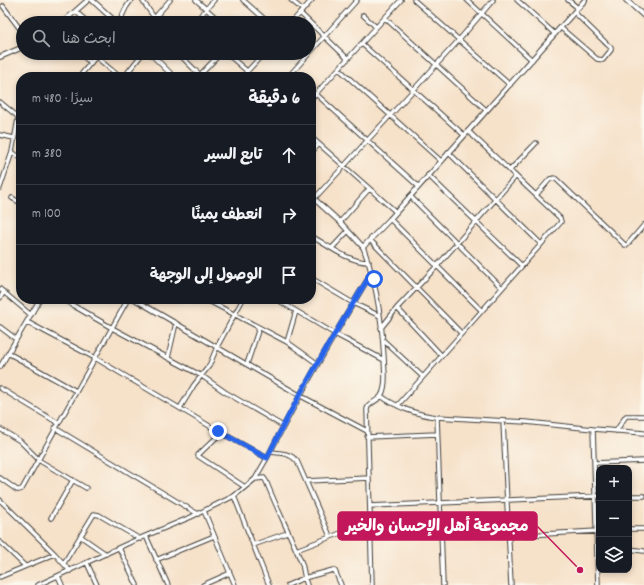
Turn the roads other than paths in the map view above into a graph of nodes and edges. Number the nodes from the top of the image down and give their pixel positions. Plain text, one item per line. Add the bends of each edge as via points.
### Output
1 (88, 0) edge
2 (92, 0) edge
3 (132, 0) edge
4 (142, 0) edge
5 (170, 0) edge
6 (196, 0) edge
7 (214, 0) edge
8 (243, 0) edge
9 (291, 0) edge
10 (312, 0) edge
11 (358, 0) edge
12 (401, 0) edge
13 (414, 0) edge
14 (467, 0) edge
15 (493, 0) edge
16 (516, 0) edge
17 (568, 0) edge
18 (585, 0) edge
19 (626, 0) edge
20 (3, 6) dead end
21 (578, 8) junction
22 (206, 9) junction
23 (76, 12) junction
24 (301, 12) junction
25 (574, 12) junction
26 (482, 13) junction
27 (363, 15) dead end
28 (71, 16) edge
29 (81, 16) edge
30 (110, 16) edge
31 (123, 16) edge
32 (154, 16) edge
33 (157, 16) edge
34 (200, 16) edge
35 (214, 16) edge
36 (261, 16) edge
37 (297, 16) edge
38 (305, 16) edge
39 (644, 16) edge
40 (385, 18) junction
41 (16, 24) edge
42 (376, 27) junction
43 (316, 28) edge
44 (561, 28) junction
45 (555, 34) junction
46 (324, 36) junction
47 (459, 40) junction
48 (362, 44) junction
49 (316, 45) edge
50 (16, 50) edge
51 (0, 58) edge
52 (348, 59) junction
53 (88, 60) edge
54 (94, 60) edge
55 (100, 60) edge
56 (137, 60) edge
57 (156, 60) edge
58 (184, 60) edge
59 (214, 60) edge
60 (234, 60) edge
61 (257, 60) edge
62 (303, 60) edge
63 (532, 60) junction
64 (92, 63) junction
65 (436, 64) junction
66 (339, 69) junction
67 (84, 72) edge
68 (114, 72) edge
69 (128, 72) edge
70 (167, 72) edge
71 (195, 72) edge
72 (203, 72) edge
73 (247, 72) joint
74 (292, 72) edge
75 (510, 85) junction
76 (413, 90) junction
77 (316, 94) joint
78 (0, 102) edge
79 (486, 110) junction
80 (16, 115) edge
81 (390, 115) junction
82 (16, 128) edge
83 (468, 131) junction
84 (0, 135) edge
85 (464, 135) junction
86 (14, 138) junction
87 (368, 140) junction
88 (316, 141) edge
89 (536, 143) dead end
90 (319, 144) junction
91 (316, 147) edge
92 (12, 152) junction
93 (448, 152) junction
94 (16, 155) edge
95 (441, 161) junction
96 (343, 167) junction
97 (510, 170) junction
98 (428, 175) junction
99 (516, 176) junction
100 (418, 186) junction
101 (0, 188) edge
102 (369, 189) junction
103 (316, 195) edge
104 (536, 195) junction
105 (410, 196) junction
106 (12, 198) dead end
107 (496, 198) junction
108 (16, 200) edge
109 (316, 201) edge
110 (396, 212) junction
111 (390, 219) junction
112 (476, 220) junction
113 (340, 222) junction
114 (644, 225) edge
115 (348, 231) junction
116 (316, 239) edge
117 (370, 240) junction
118 (457, 243) junction
119 (541, 244) junction
120 (363, 247) junction
121 (332, 248) junction
122 (369, 262) junction
123 (437, 266) junction
124 (522, 266) junction
125 (372, 272) junction
126 (316, 281) edge
127 (416, 287) junction
128 (502, 288) junction
129 (0, 289) edge
130 (4, 292) junction
131 (0, 298) edge
132 (16, 303) edge
133 (353, 303) junction
134 (18, 304) edge
135 (37, 304) edge
136 (71, 304) edge
137 (125, 304) edge
138 (143, 304) edge
139 (214, 304) edge
140 (240, 304) edge
141 (284, 304) edge
142 (398, 308) junction
143 (481, 310) junction
144 (296, 311) junction
145 (31, 316) junction
146 (234, 316) junction
147 (380, 316) junction
148 (27, 322) junction
149 (176, 323) junction
150 (0, 327) edge
151 (112, 328) junction
152 (259, 328) junction
153 (381, 328) junction
154 (461, 333) junction
155 (335, 334) junction
156 (16, 339) junction
157 (382, 339) junction
158 (287, 342) junction
159 (217, 347) junction
160 (8, 353) junction
161 (441, 355) junction
162 (95, 358) junction
163 (168, 358) junction
164 (384, 360) junction
165 (247, 364) junction
166 (318, 364) junction
167 (0, 367) edge
168 (202, 376) junction
169 (423, 377) junction
170 (0, 388) edge
171 (76, 391) junction
172 (301, 396) junction
173 (381, 396) junction
174 (398, 405) junction
175 (180, 408) junction
176 (644, 416) edge
177 (437, 417) junction
178 (503, 421) junction
179 (58, 423) junction
180 (283, 426) junction
181 (55, 428) junction
182 (0, 429) edge
183 (593, 429) junction
184 (367, 431) junction
185 (616, 431) junction
186 (221, 433) junction
187 (644, 433) edge
188 (437, 434) junction
189 (367, 437) junction
190 (270, 452) junction
191 (267, 458) junction
192 (38, 459) junction
193 (644, 461) edge
194 (594, 463) junction
195 (368, 478) junction
196 (2, 479) edge
197 (255, 479) junction
198 (73, 480) junction
199 (306, 481) junction
200 (0, 485) edge
201 (596, 485) edge
202 (245, 487) junction
203 (86, 488) dead end
204 (234, 496) junction
205 (596, 496) edge
206 (632, 496) edge
207 (644, 496) edge
208 (0, 500) edge
209 (507, 501) junction
210 (440, 504) junction
211 (370, 506) junction
212 (204, 511) junction
213 (198, 514) junction
214 (51, 518) dead end
215 (370, 522) junction
216 (508, 525) junction
217 (632, 529) edge
218 (644, 529) edge
219 (596, 531) edge
220 (288, 532) junction
221 (80, 536) junction
222 (146, 536) junction
223 (214, 536) junction
224 (330, 536) junction
225 (598, 537) edge
226 (140, 539) junction
227 (0, 542) edge
228 (253, 545) junction
229 (119, 548) junction
230 (632, 549) edge
231 (296, 550) junction
232 (644, 551) edge
233 (55, 554) junction
234 (106, 554) junction
235 (156, 560) junction
236 (64, 563) junction
237 (87, 563) junction
238 (25, 566) junction
239 (70, 570) junction
240 (230, 573) junction
241 (58, 576) junction
242 (0, 577) edge
243 (304, 578) junction
244 (38, 585) edge
245 (62, 585) edge
246 (97, 585) edge
247 (137, 585) edge
248 (168, 585) edge
249 (203, 585) edge
250 (235, 585) edge
251 (269, 585) edge
252 (288, 585) edge
253 (307, 585) edge
254 (341, 585) edge
255 (372, 585) edge
256 (443, 585) edge
257 (511, 585) edge
258 (598, 585) edge

1 - 23 street
2 - 30 street
3 - 31 street via 126,6
4 - 32 street
5 - 33 street
6 - 22 street
7 - 22 street
8 - 36 street
9 - 24 street
10 - 24 street
11 - 46 street
12 - 40 street
13 - 47 street
14 - 26 street
15 - 26 street
16 - 45 street
17 - 21 street
18 - 21 street
19 - 39 street
20 - 41 street
21 - 25 street
22 - 34 street
22 - 35 street
23 - 28 street
23 - 29 street
24 - 37 street
24 - 38 street
25 - 44 street
25 - 44 street via 611,48 603,60 597,59
26 - 47 street
26 - 63 street
27 - 42 street
40 - 42 street
40 - 65 street
42 - 48 street
43 - 46 street
44 - 45 street
45 - 63 street
46 - 49 street
46 - 52 street
47 - 65 street
47 - 75 street
48 - 52 street
48 - 76 street
50 - 51 street
52 - 66 street
53 - 64 street
54 - 64 street
55 - 68 street
56 - 69 street
57 - 70 street
58 - 71 street
59 - 72 street
60 - 73 street
61 - 73 street
62 - 74 street
63 - 75 street
64 - 67 street
65 - 76 street
65 - 79 street
66 - 77 street
66 - 81 street
75 - 79 street
76 - 81 street
76 - 85 street
77 - 87 street
78 - 80 street
79 - 83 street
81 - 87 street
81 - 95 street
82 - 86 street
83 - 85 street
83 - 97 street
84 - 86 street
85 - 93 street
86 - 92 street
87 - 96 street
87 - 100 street
88 - 90 street
89 - 97 street
90 - 91 street
90 - 96 street
92 - 94 street
92 - 101 street
93 - 95 street
93 - 107 street
95 - 98 street
96 - 102 street
96 - 103 street
97 - 99 street
98 - 100 street
98 - 112 street
99 - 104 street
99 - 107 street
100 - 105 street
102 - 110 street
102 - 113 street
104 - 114 street via 550,179 555,178 625,245
104 - 119 street via 561,220
105 - 110 street
105 - 118 street
106 - 108 street
107 - 112 street
107 - 119 street
109 - 113 street
110 - 111 street
111 - 117 street
111 - 123 street
112 - 118 street
112 - 124 street
113 - 115 street
115 - 120 street
115 - 121 street
116 - 121 street
117 - 120 street
117 - 127 street
118 - 123 street
118 - 128 street
119 - 124 street
120 - 122 street
121 - 122 street via 352,260
122 - 125 street
123 - 127 street
123 - 143 street
124 - 128 street
125 - 133 street
125 - 147 street
126 - 133 street
127 - 142 street
127 - 154 street
128 - 143 street
129 - 130 street
130 - 131 street
130 - 132 street
133 - 147 street
133 - 155 street
134 - 145 street
135 - 145 street
136 - 151 street
137 - 151 street
138 - 149 street
139 - 146 street
140 - 146 street
141 - 144 street
142 - 153 street
142 - 161 street
143 - 154 street
144 - 155 street
144 - 158 street
145 - 148 street
146 - 152 street
146 - 159 street
147 - 153 street
148 - 156 street
148 - 162 street
149 - 159 street
149 - 163 street
150 - 156 street
151 - 162 street
151 - 163 street
152 - 158 street
152 - 165 street
153 - 157 street
154 - 161 street
155 - 164 street
155 - 166 street
156 - 160 street
157 - 164 street
157 - 169 street
158 - 166 street
159 - 165 street
159 - 168 street
160 - 167 street
160 - 171 street
161 - 169 street
162 - 171 street
162 - 175 street
163 - 168 street
164 - 173 street via 385,387
165 - 172 street
166 - 172 street
168 - 175 street
168 - 180 street
169 - 174 street
170 - 179 street
171 - 179 street
172 - 180 street
172 - 184 street
173 - 174 street
173 - 184 street via 368,406
174 - 177 street
175 - 186 street
176 - 185 street via 626,416
177 - 178 street
177 - 188 street
178 - 183 street
178 - 209 street
179 - 181 street
180 - 190 street
181 - 192 street
181 - 213 street
182 - 192 street via 20,441
183 - 185 street
183 - 194 street
184 - 189 street
185 - 187 street
186 - 191 street
186 - 202 street via 198,456
188 - 189 street
188 - 210 street
189 - 195 street
190 - 191 street
190 - 199 street via 294,457
191 - 197 street
192 - 196 street via 21,490 17,490
192 - 198 street
193 - 194 street
194 - 201 street
195 - 199 street
195 - 211 street
196 - 200 street
197 - 202 street
197 - 220 street via 262,478 266,481
198 - 203 street
198 - 214 street
199 - 224 street
202 - 204 street
204 - 212 street
204 - 228 street
205 - 209 street
206 - 207 street
208 - 233 street
209 - 210 street
209 - 216 street
210 - 211 street
210 - 256 street
211 - 215 street
212 - 213 street
212 - 223 street
213 - 222 street
215 - 224 street
215 - 255 street
216 - 219 street via 527,535
216 - 257 street
217 - 218 street
220 - 228 street
220 - 231 street
221 - 226 street via 96,514
221 - 234 street
221 - 236 street
222 - 226 street
222 - 235 street
223 - 235 street
223 - 240 street
224 - 231 street
225 - 258 street
226 - 229 street
227 - 238 street
228 - 251 street
229 - 234 street
229 - 247 street
230 - 232 street
231 - 243 street
233 - 236 street
233 - 238 street
234 - 237 street
235 - 248 street
236 - 239 street
237 - 239 street
237 - 246 street
238 - 242 street
239 - 241 street
240 - 249 street
240 - 250 street
241 - 244 street
241 - 245 street
243 - 252 street
243 - 253 street
243 - 254 street via 333,570

